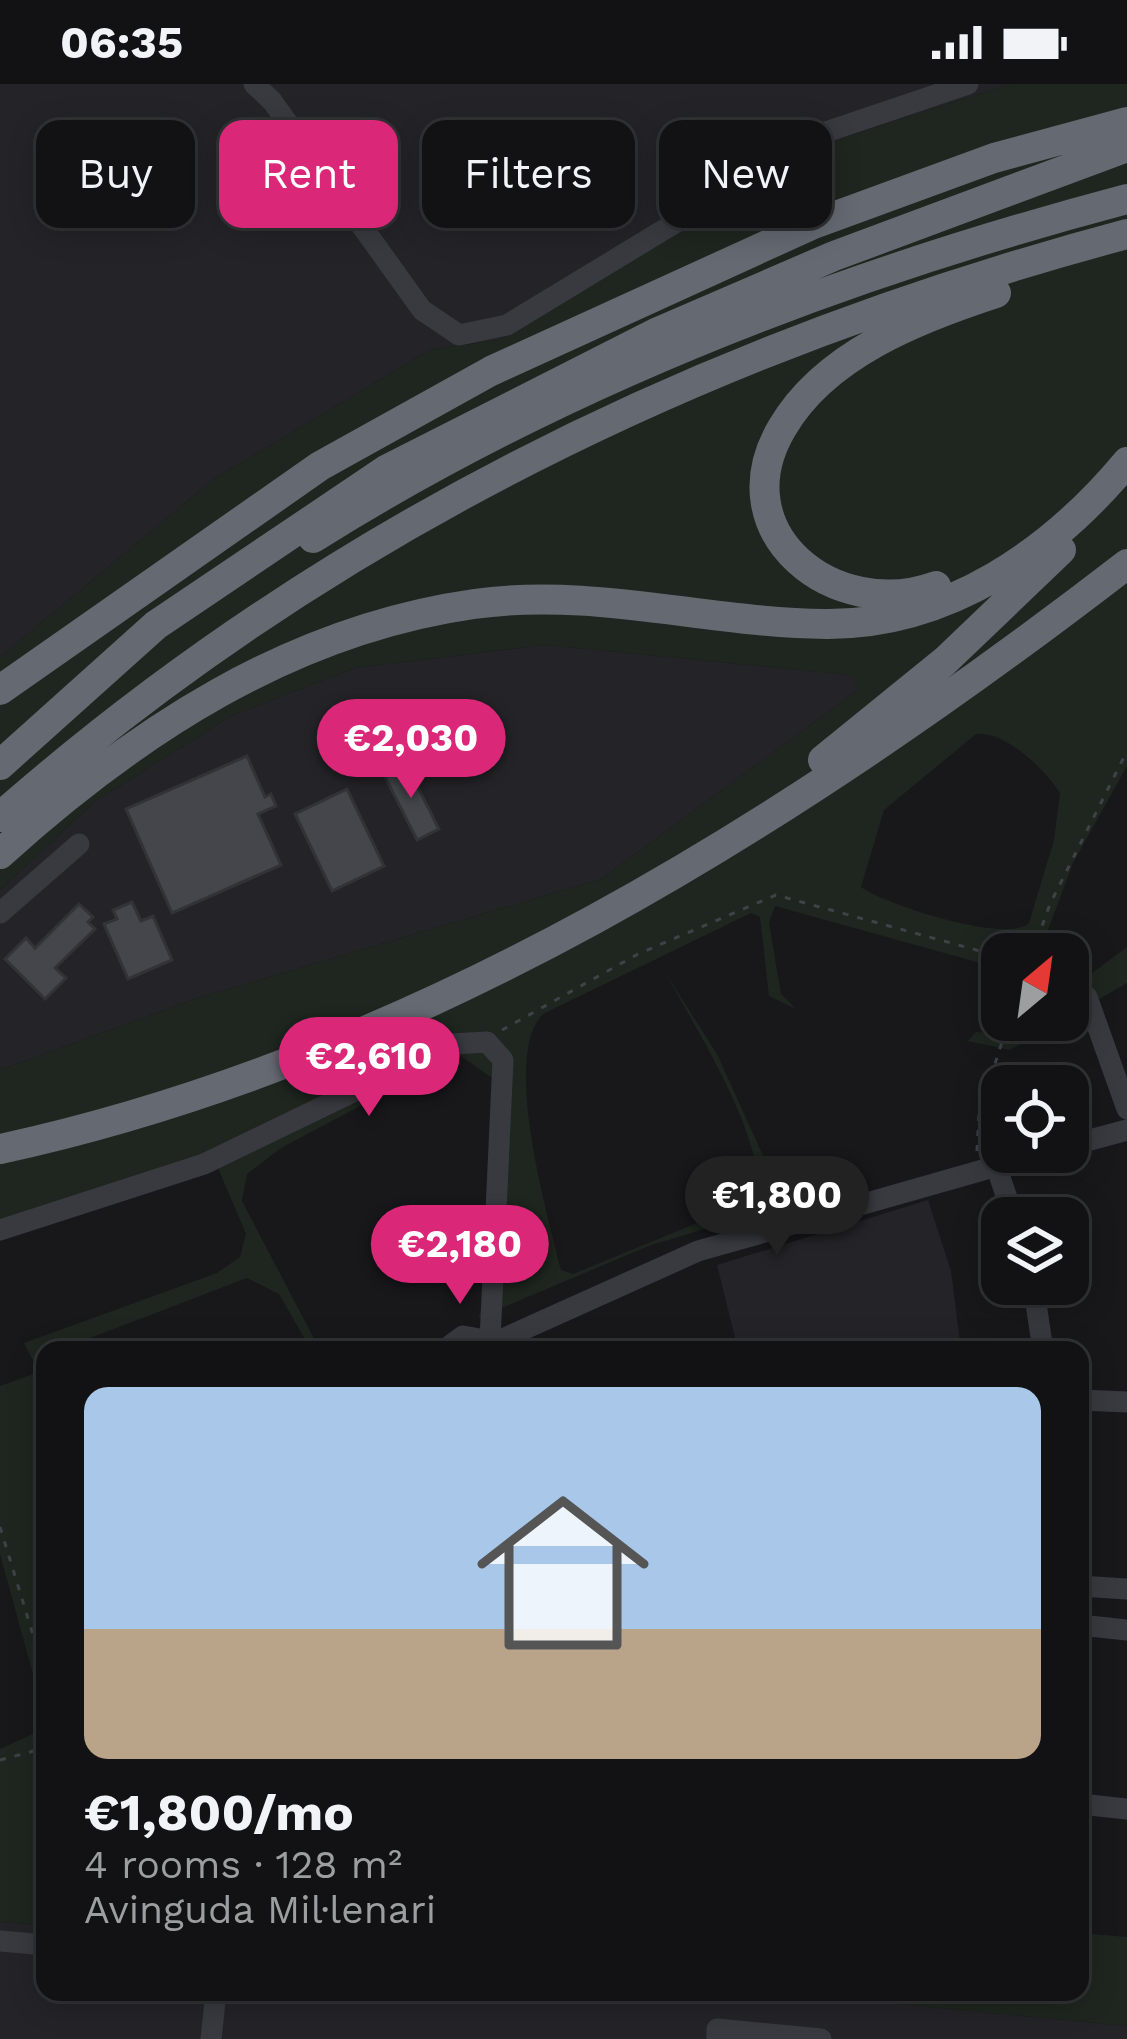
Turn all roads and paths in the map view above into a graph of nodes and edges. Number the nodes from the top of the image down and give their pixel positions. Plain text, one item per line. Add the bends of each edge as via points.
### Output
1 (254, 84) edge
2 (968, 84) edge
3 (1127, 122) edge
4 (1127, 146) edge
5 (1127, 199) edge
6 (1127, 234) edge
7 (1127, 255) edge
8 (1127, 435) edge
9 (1127, 462) edge
10 (1127, 479) edge
11 (1127, 564) edge
12 (0, 690) edge
13 (56, 715) junction
14 (1127, 751) edge
15 (0, 765) edge
16 (0, 817) edge
17 (79, 844) dead end
18 (0, 854) edge
19 (0, 913) edge
20 (1040, 933) edge
21 (981, 951) edge
22 (1089, 1003) edge
23 (396, 1016) junction
24 (487, 1042) junction
25 (1127, 1109) edge
26 (1127, 1130) edge
27 (1089, 1140) edge
28 (0, 1148) edge
29 (981, 1170) edge
30 (0, 1230) edge
31 (1037, 1305) edge
32 (489, 1341) edge
33 (498, 1341) edge
34 (1042, 1341) edge
35 (1089, 1400) edge
36 (1127, 1402) edge
37 (0, 1527) edge
38 (1089, 1586) edge
39 (1127, 1588) edge
40 (1089, 1626) edge
41 (1127, 1630) edge
42 (36, 1645) edge
43 (36, 1750) edge
44 (0, 1760) edge
45 (1089, 1805) edge
46 (1127, 1809) edge
47 (0, 1941) edge
48 (36, 1944) edge
49 (215, 2001) edge
50 (717, 2034) edge
51 (212, 2039) edge
52 (821, 2039) edge

1 - 2 street via 422,310 459,335 507,325 823,133
3 - 12 highway via 811,225 470,382 320,466
4 - 13 highway via 812,265 485,416 241,563 156,625
5 - 13 highway via 844,286 563,401 329,528
6 - 16 highway via 775,348 498,472 264,610
7 - 8 highway via 940,313 850,361 781,429 766,497 790,554 825,582 869,594 917,593 992,559 1039,526
9 - 18 highway via 1023,560 943,603 898,616 827,624 623,601 525,600 430,612 317,644 204,699 81,784
10 - 23 highway via 945,661 794,782
11 - 23 highway via 782,809 557,937
13 - 15 highway
14 - 20 path
17 - 19 street
21 - 24 path via 776,895 638,953
22 - 25 street
23 - 28 highway via 247,1076
24 - 30 street via 452,1044 204,1164
24 - 32 street via 502,1060
26 - 27 street
29 - 33 street via 698,1251
31 - 34 street
35 - 36 street
37 - 42 path
38 - 39 street
40 - 41 street
43 - 44 path
45 - 46 street
47 - 48 street
49 - 51 street
50 - 52 street

